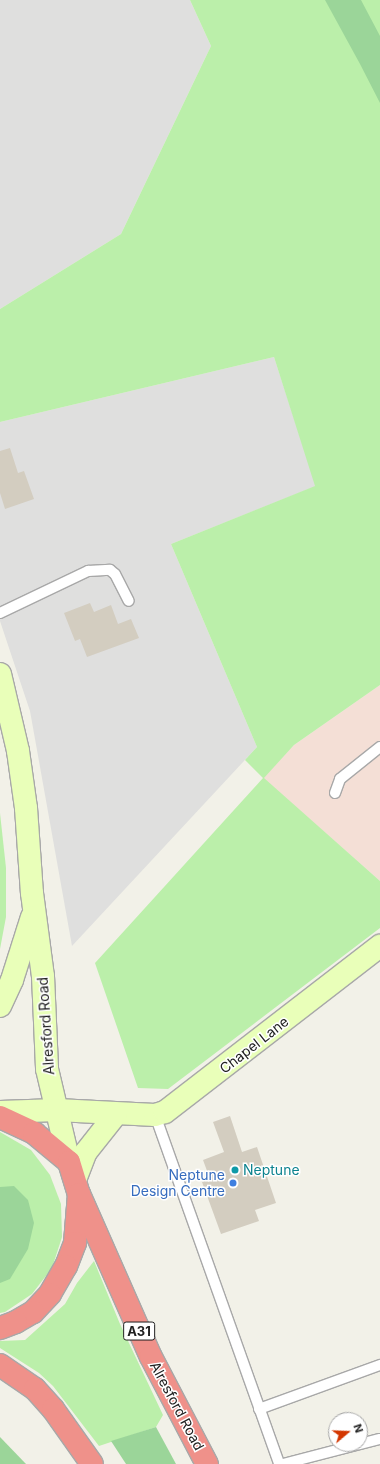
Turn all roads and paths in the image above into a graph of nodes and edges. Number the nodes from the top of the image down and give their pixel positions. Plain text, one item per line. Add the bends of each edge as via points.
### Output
1 (130, 602) dead end
2 (0, 613) edge
3 (0, 674) edge
4 (380, 746) edge
5 (335, 793) dead end
6 (34, 912) junction
7 (380, 946) edge
8 (0, 1006) edge
9 (57, 1110) junction
10 (0, 1112) edge
11 (116, 1114) junction
12 (155, 1115) junction
13 (0, 1117) edge
14 (74, 1178) junction
15 (0, 1328) edge
16 (0, 1365) edge
17 (380, 1365) edge
18 (259, 1409) junction
19 (380, 1439) edge
20 (92, 1464) edge
21 (208, 1464) edge
22 (279, 1464) edge
23 (283, 1464) edge

1 - 2 lane via 116,574 110,570 88,572
3 - 6 main road, Alresford Road via 18,751 26,808
4 - 5 lane via 340,779
6 - 8 main road, Alresford Road via 12,980
6 - 9 main road, Alresford Road via 43,976 47,1069
7 - 12 main road, Chapel Lane via 176,1106
9 - 10 main road, Chapel Lane
9 - 11 main road, Chapel Lane
9 - 14 main road, Alresford Road
11 - 12 main road, Chapel Lane
11 - 14 main road via 86,1152
12 - 18 lane
13 - 14 highway via 34,1132
14 - 15 highway via 75,1243 66,1266 50,1294 32,1312
14 - 21 highway, Alresford Road / A31 via 150,1357
16 - 20 highway via 35,1389 53,1409
17 - 18 lane
18 - 22 lane
19 - 23 lane

